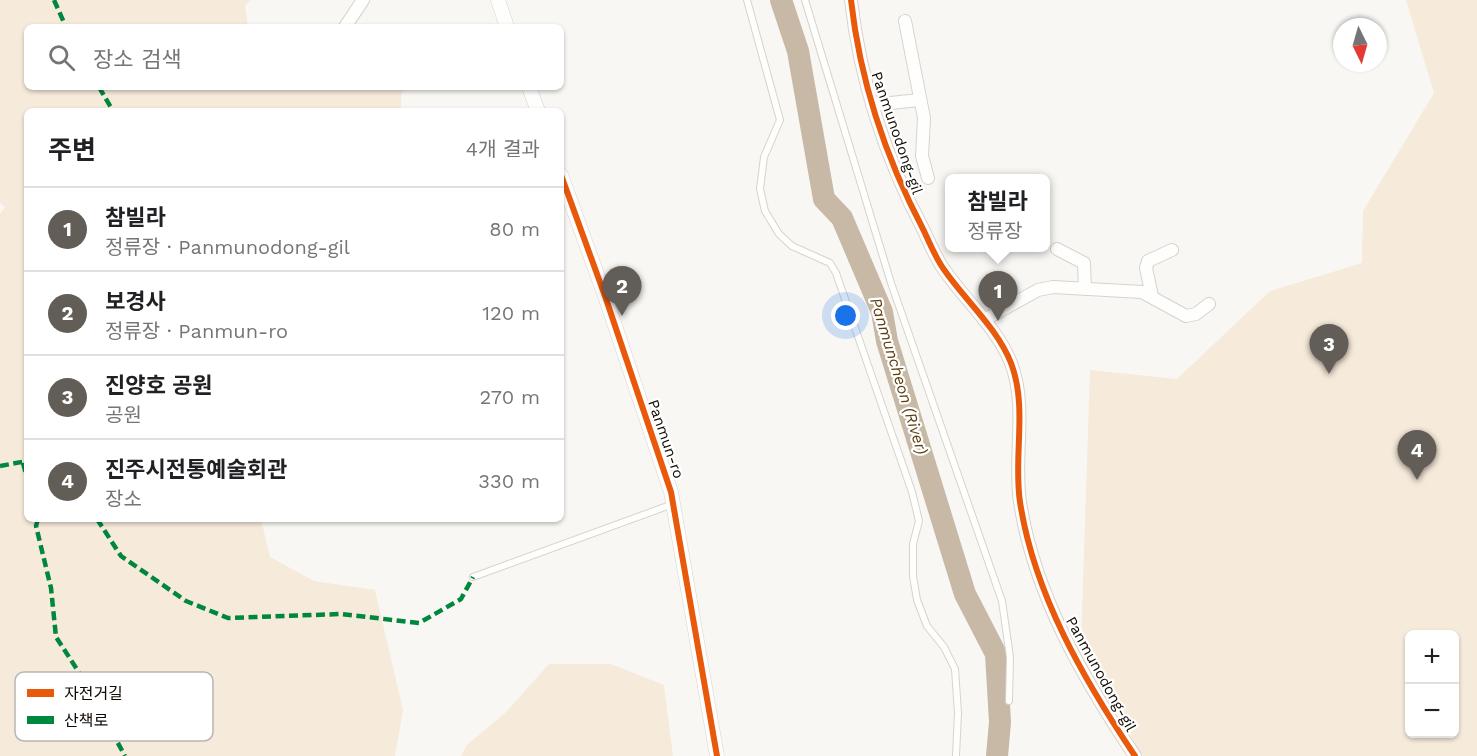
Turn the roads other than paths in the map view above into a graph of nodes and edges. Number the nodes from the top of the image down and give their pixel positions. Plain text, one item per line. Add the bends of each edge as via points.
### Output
1 (363, 0) edge
2 (498, 0) edge
3 (747, 0) edge
4 (804, 0) edge
5 (850, 0) edge
6 (905, 21) dead end
7 (347, 24) edge
8 (506, 24) edge
9 (530, 90) edge
10 (919, 100) junction
11 (872, 105) junction
12 (537, 108) edge
13 (928, 178) dead end
14 (564, 183) edge
15 (1057, 249) dead end
16 (1172, 250) dead end
17 (1085, 289) junction
18 (1152, 296) junction
19 (1209, 304) dead end
20 (984, 320) junction
21 (673, 504) junction
22 (473, 578) dead end
23 (1009, 701) dead end
24 (717, 756) edge
25 (956, 756) edge
26 (1135, 756) edge

1 - 7 street
2 - 8 street
3 - 25 lane via 780,120 764,157 760,189 765,211 792,246 830,263 836,273 912,492 919,521 913,544 917,600 927,626 944,646 955,669
4 - 23 lane via 891,283 1002,601 1010,657
5 - 11 street, Panmunodong-gil via 856,46
6 - 10 street
9 - 12 street
10 - 11 street
10 - 13 street via 924,118 922,156
11 - 20 street, Panmunodong-gil via 904,195 944,271
14 - 21 street, Panmun-ro
15 - 17 street via 1084,263
16 - 18 street via 1148,261
17 - 18 street
17 - 20 street via 1038,290
18 - 19 street via 1186,316
20 - 26 street, Panmunodong-gil via 1011,363 1019,403 1019,501 1033,556 1060,629
21 - 22 lane
21 - 24 street, Panmun-ro

